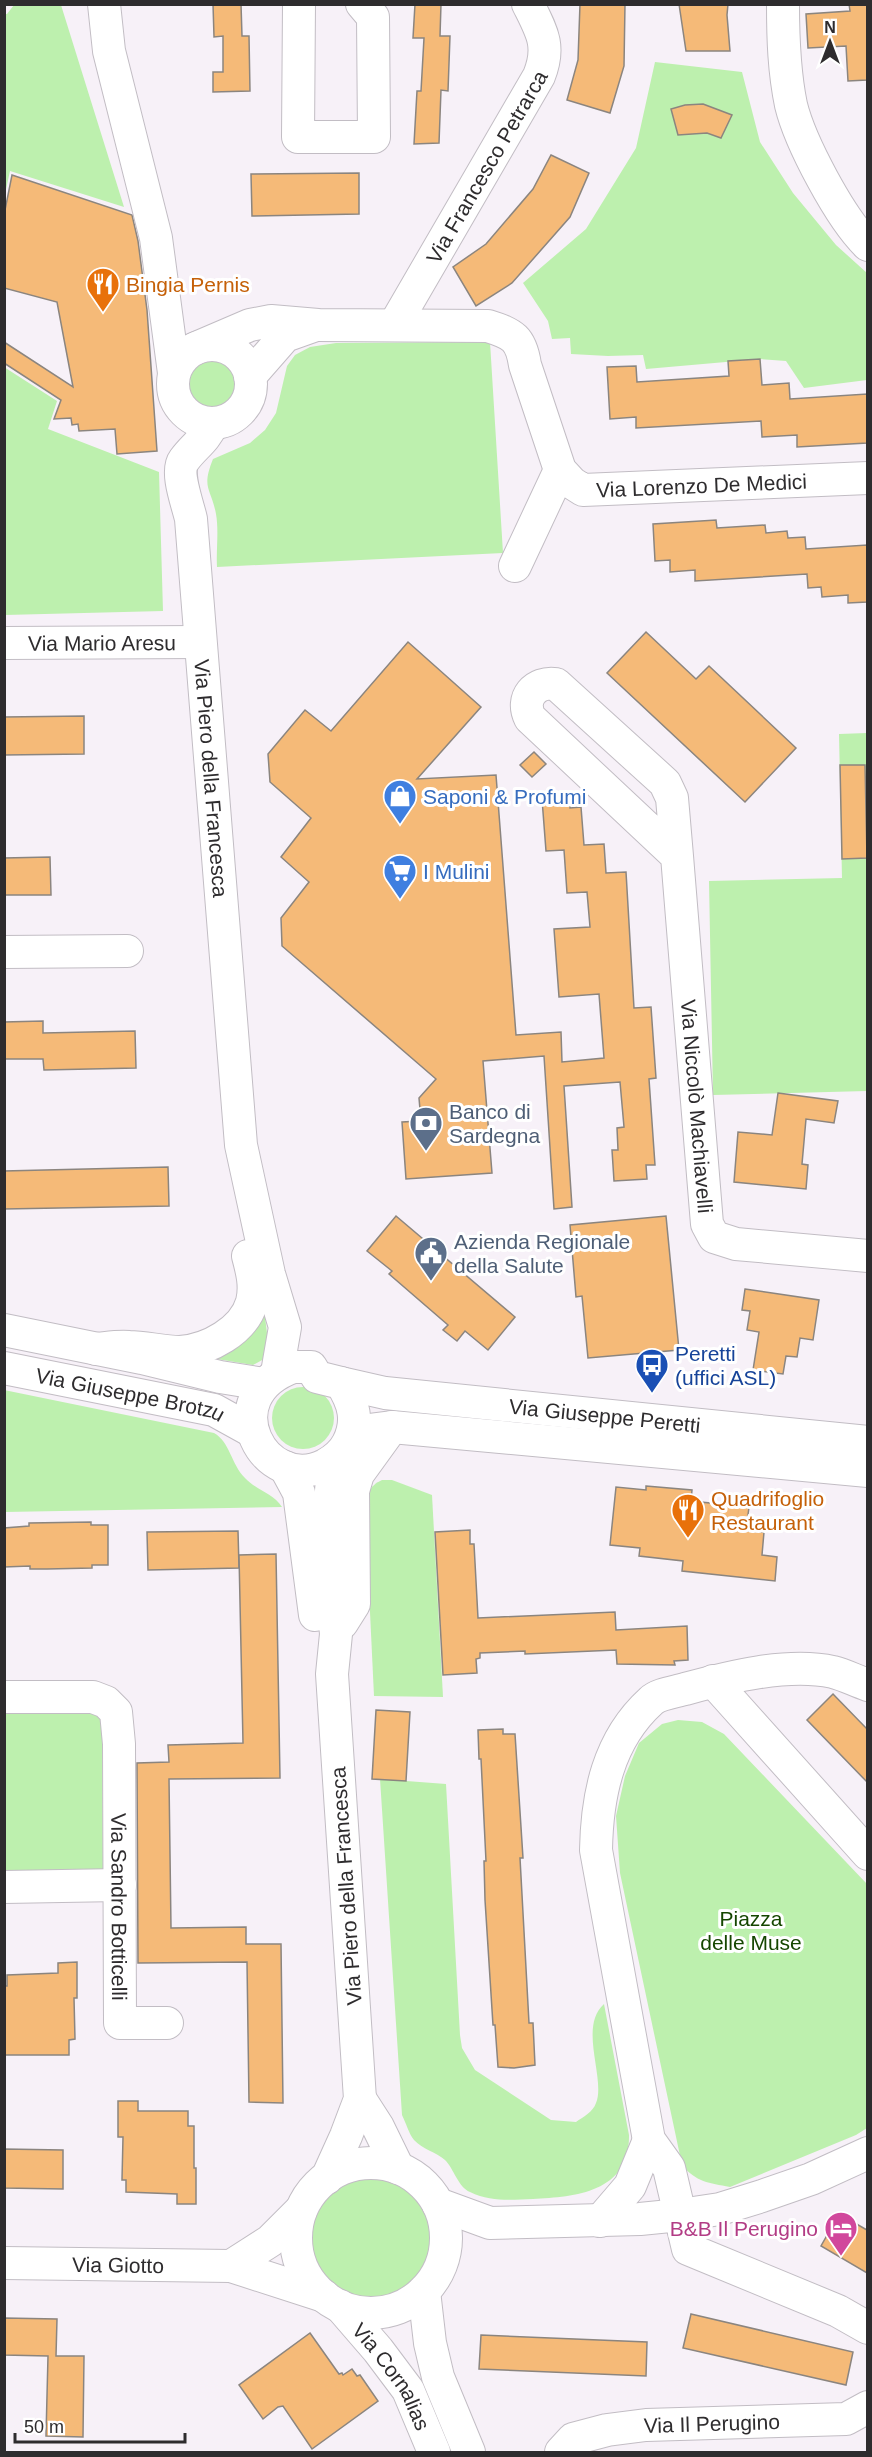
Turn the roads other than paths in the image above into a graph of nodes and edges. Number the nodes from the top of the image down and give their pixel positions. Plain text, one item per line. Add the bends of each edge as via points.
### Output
1 (104, 4) edge
2 (114, 4) edge
3 (299, 4) edge
4 (362, 4) edge
5 (528, 4) edge
6 (783, 4) edge
7 (867, 245) edge
8 (395, 324) junction
9 (318, 325) junction
10 (192, 337) junction
11 (250, 376) junction
12 (176, 388) junction
13 (213, 423) junction
14 (183, 460) junction
15 (560, 470) junction
16 (867, 478) edge
17 (515, 566) dead end
18 (200, 642) junction
19 (4, 644) edge
20 (677, 855) junction
21 (127, 951) dead end
22 (4, 952) edge
23 (241, 1145) junction
24 (867, 1256) edge
25 (269, 1274) junction
26 (242, 1321) joint
27 (4, 1330) edge
28 (96, 1348) junction
29 (4, 1368) edge
30 (270, 1378) junction
31 (329, 1380) junction
32 (392, 1427) junction
33 (252, 1431) junction
34 (353, 1432) junction
35 (867, 1442) edge
36 (334, 1460) junction
37 (285, 1467) junction
38 (867, 1471) edge
39 (336, 1634) junction
40 (332, 1674) junction
41 (713, 1681) junction
42 (867, 1685) edge
43 (4, 1697) edge
44 (867, 1854) edge
45 (120, 1885) junction
46 (4, 1887) edge
47 (167, 2023) dead end
48 (360, 2099) junction
49 (649, 2140) junction
50 (867, 2153) edge
51 (398, 2168) junction
52 (327, 2178) junction
53 (438, 2204) junction
54 (302, 2210) junction
55 (680, 2215) junction
56 (600, 2221) junction
57 (490, 2223) junction
58 (443, 2258) junction
59 (4, 2263) edge
60 (231, 2266) junction
61 (424, 2291) junction
62 (332, 2301) junction
63 (867, 2328) edge
64 (867, 2407) edge
65 (434, 2452) edge
66 (469, 2452) edge
67 (561, 2452) edge

1 - 12 street via 109,51 156,238
2 - 10 street via 164,181 174,224 181,305
3 - 4 street via 298,137 374,137 373,16
5 - 8 street, Via Francesco Petrarca via 546,47 545,62
6 - 7 street via 783,54 792,107 812,159 836,203
8 - 9 street
8 - 15 street via 488,326 510,333 522,349
9 - 10 street via 271,321 232,333
9 - 11 street via 285,336
10 - 11 street via 229,349 245,363
10 - 12 street
11 - 13 street via 251,389 245,406 231,418
12 - 13 street via 189,416
12 - 14 street, Via Piero della Francesca
13 - 14 street via 207,436
14 - 18 street, Via Piero della Francesca
15 - 16 street, Via Lorenzo De Medici via 583,490
15 - 17 street
18 - 19 street, Via Mario Aresu
18 - 23 street, Via Piero della Francesca
20 - 20 street, Via Niccolò Machiavelli via 672,798 665,783 556,684 535,688 526,705 530,718
20 - 24 street, Via Niccolò Machiavelli via 707,1224 714,1237 736,1244
21 - 22 street
23 - 25 street, Via Piero della Francesca
23 - 26 street, Via Piero della Francesca via 244,1238 254,1277 250,1307
25 - 30 street, Via Piero della Francesca via 285,1327
25 - 31 street, Via Piero della Francesca
26 - 28 street, Via Giuseppe Brotzu via 218,1340 181,1352
27 - 28 street, Via Giuseppe Brotzu
28 - 30 street, Via Giuseppe Brotzu via 220,1377
29 - 33 street, Via Giuseppe Brotzu via 214,1410
30 - 31 street via 293,1367 311,1367
30 - 33 street via 255,1398
31 - 34 street via 351,1398
31 - 35 street, Via Giuseppe Peretti via 385,1393
32 - 34 street, Via Giuseppe Peretti
32 - 38 street, Via Giuseppe Peretti
32 - 39 street via 358,1474 352,1491 354,1604
33 - 37 street via 259,1446
34 - 36 street via 346,1448
36 - 37 street via 319,1468
36 - 39 street, Via Piero della Francesca via 327,1532
37 - 40 street, Via Piero della Francesca via 299,1493 315,1617
39 - 40 street, Via Piero della Francesca
40 - 48 street, Via Piero della Francesca
41 - 42 street via 789,1669 833,1672
41 - 44 street
41 - 49 street via 652,1699 623,1735 605,1772 597,1812 596,1850
43 - 45 street, Via Sandro Botticelli via 93,1697 116,1712
45 - 46 street
45 - 47 street, Via Sandro Botticelli via 120,2023
48 - 51 street, Via Piero della Francesca
48 - 52 street, Via Piero della Francesca
49 - 55 street via 669,2168
49 - 56 street via 630,2186
50 - 55 street via 762,2196 720,2209
51 - 52 street via 361,2164
51 - 53 street via 421,2183
52 - 54 street via 314,2189
53 - 57 street
53 - 58 street via 445,2231
54 - 60 street via 270,2241
54 - 62 street via 296,2230 300,2262 309,2281
55 - 56 street
55 - 63 street via 688,2249 838,2311
56 - 57 street
57 - 58 street
58 - 61 street
59 - 60 street, Via Giotto
60 - 62 street, Via Giotto
61 - 62 street via 399,2307 369,2313
61 - 66 street, Via Cornalias via 438,2377
62 - 65 street, Via Cornalias via 378,2350 408,2390
64 - 67 street, Via Il Perugino via 846,2419 646,2425 608,2430 573,2439

